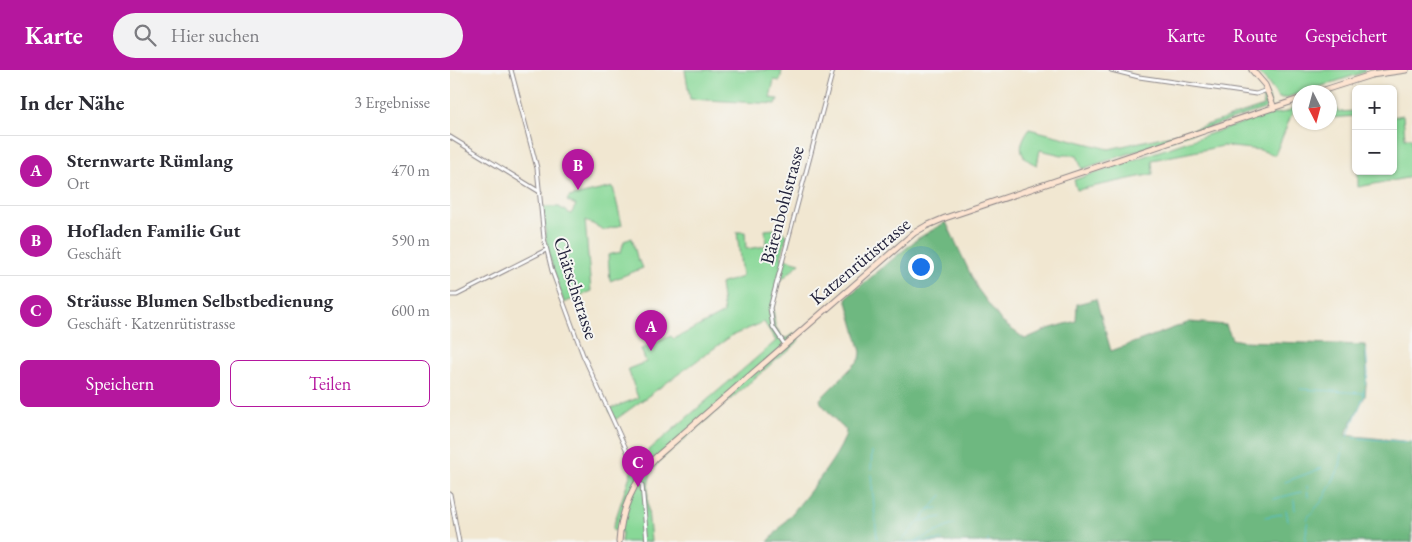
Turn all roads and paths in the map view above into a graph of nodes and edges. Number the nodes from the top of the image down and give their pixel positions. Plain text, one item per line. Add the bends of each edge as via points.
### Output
1 (511, 70) edge
2 (833, 70) edge
3 (1111, 70) edge
4 (1252, 70) edge
5 (1406, 70) edge
6 (1337, 86) edge
7 (1268, 90) junction
8 (1292, 102) edge
9 (1274, 108) junction
10 (450, 137) edge
11 (541, 192) junction
12 (546, 250) junction
13 (450, 295) edge
14 (785, 345) junction
15 (639, 478) junction
16 (450, 494) edge
17 (459, 542) edge
18 (620, 542) edge
19 (647, 542) edge

1 - 11 street, Chätschstrasse
2 - 14 street, Bärenbohlstrasse via 770,308 773,327
3 - 7 street via 1256,94
4 - 7 street
5 - 6 street via 1371,75
7 - 9 street
8 - 9 street, Katzenrütistrasse
9 - 14 street, Katzenrütistrasse via 926,226
10 - 11 street
11 - 12 street, Chätschstrasse
12 - 13 street via 457,295
12 - 15 street, Chätschstrasse via 583,355
14 - 15 street, Katzenrütistrasse via 663,450
15 - 18 street, Katzenrütistrasse via 624,510
15 - 19 street, Chätschstrasse
16 - 17 street

